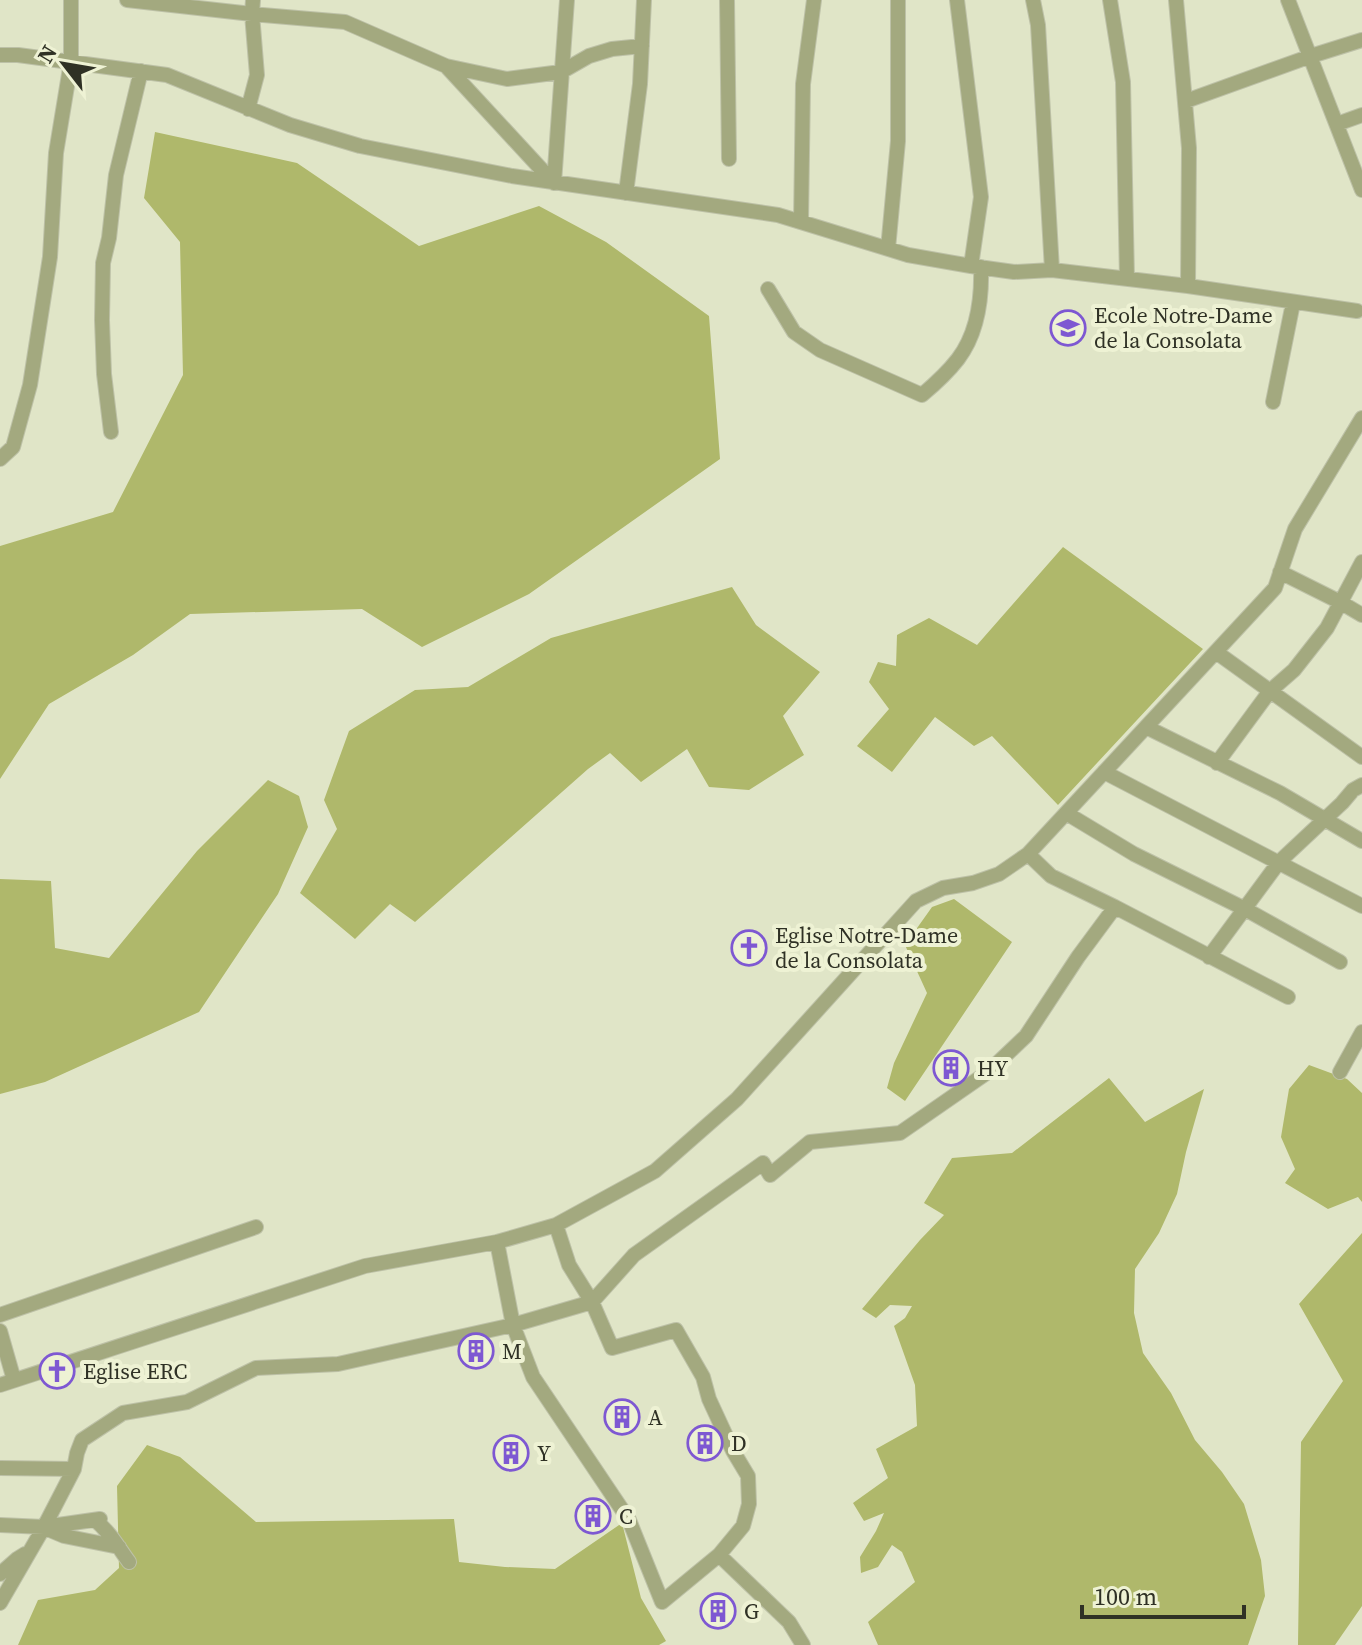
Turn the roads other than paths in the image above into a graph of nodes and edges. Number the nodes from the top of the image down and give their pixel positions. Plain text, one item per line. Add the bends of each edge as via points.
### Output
1 (71, 0) edge
2 (127, 0) edge
3 (567, 0) edge
4 (644, 0) edge
5 (727, 0) edge
6 (814, 0) edge
7 (898, 0) edge
8 (957, 0) edge
9 (1033, 0) edge
10 (1110, 0) edge
11 (1176, 0) edge
12 (1288, 0) edge
13 (252, 7) edge
14 (1362, 40) edge
15 (642, 46) junction
16 (0, 55) edge
17 (1311, 56) junction
18 (71, 62) junction
19 (446, 66) junction
20 (141, 71) junction
21 (561, 72) junction
22 (1186, 101) junction
23 (248, 109) junction
24 (1362, 115) edge
25 (1337, 124) junction
26 (729, 159) dead end
27 (554, 183) junction
28 (1362, 190) edge
29 (626, 193) junction
30 (801, 222) junction
31 (888, 249) junction
32 (976, 267) junction
33 (1052, 270) junction
34 (1127, 279) junction
35 (1188, 286) junction
36 (768, 289) dead end
37 (1293, 303) junction
38 (1357, 311) dead end
39 (1273, 402) dead end
40 (1362, 418) edge
41 (111, 432) dead end
42 (0, 459) edge
43 (1362, 562) edge
44 (1280, 572) junction
45 (1340, 602) junction
46 (1362, 615) edge
47 (1216, 652) junction
48 (1270, 691) junction
49 (1146, 727) junction
50 (1362, 757) edge
51 (1217, 763) junction
52 (1104, 772) junction
53 (1362, 785) edge
54 (1066, 813) junction
55 (1324, 819) junction
56 (1362, 841) edge
57 (1028, 854) junction
58 (1279, 862) junction
59 (1362, 906) edge
60 (1115, 907) junction
61 (1245, 909) junction
62 (1209, 957) junction
63 (1340, 962) dead end
64 (1288, 997) dead end
65 (1362, 1032) edge
66 (1340, 1072) dead end
67 (556, 1225) junction
68 (256, 1227) dead end
69 (497, 1242) junction
70 (592, 1302) junction
71 (0, 1315) edge
72 (513, 1325) junction
73 (0, 1331) edge
74 (7, 1383) edge
75 (0, 1468) edge
76 (74, 1469) junction
77 (70, 1501) dead end
78 (79, 1523) junction
79 (0, 1525) edge
80 (44, 1527) junction
81 (114, 1541) junction
82 (29, 1552) junction
83 (719, 1555) junction
84 (129, 1562) dead end
85 (0, 1574) edge
86 (2, 1595) edge
87 (803, 1645) edge

1 - 18 street
2 - 13 street
3 - 21 street
4 - 15 street
5 - 26 street
6 - 30 street via 803,84
7 - 31 street via 898,141
8 - 32 street via 981,197
9 - 33 street
10 - 34 street via 1123,82
11 - 22 street
12 - 17 street
13 - 19 street via 345,22
13 - 23 street via 257,75
14 - 17 street
15 - 21 street via 589,56
15 - 29 street
16 - 18 street
17 - 22 street
17 - 25 street
18 - 20 street
18 - 42 street via 30,385 13,447
19 - 21 street via 507,79
19 - 27 street
20 - 23 street via 167,75
20 - 41 street via 116,175 103,263 104,374
21 - 27 street
22 - 35 street
23 - 27 street via 360,146
24 - 25 street
25 - 28 street
27 - 29 street
29 - 30 street
30 - 31 street
31 - 32 street
32 - 33 street
32 - 36 street via 982,280 971,338 922,395 799,337
33 - 34 street
34 - 35 street
35 - 37 street
37 - 38 street
37 - 39 street
40 - 44 street via 1295,529
43 - 45 street
44 - 45 street
44 - 47 street via 1275,588
45 - 46 street
45 - 48 street via 1294,670
47 - 48 street
47 - 49 street
48 - 50 street
48 - 51 street
49 - 51 street
49 - 52 street
51 - 55 street
52 - 54 street
52 - 58 street
53 - 55 street
54 - 57 street
54 - 61 street
55 - 56 street
55 - 58 street
57 - 60 street via 1051,876
57 - 67 street via 999,874 943,888 916,901 737,1099 655,1171
58 - 59 street
58 - 61 street
60 - 62 street
60 - 70 street via 1026,1036 988,1072 900,1133 810,1142 770,1175 763,1163 634,1255
61 - 62 street
61 - 63 street
62 - 64 street
65 - 66 street
67 - 69 street
67 - 70 street via 569,1265
68 - 71 street
69 - 72 street
69 - 74 street via 365,1266
70 - 72 street
70 - 83 street via 612,1348 676,1330 703,1377 748,1476 743,1526
72 - 76 street via 338,1364 256,1368 195,1400 123,1413 82,1440
72 - 83 street via 533,1377 629,1520 662,1602
73 - 74 street
75 - 76 street
76 - 80 street
77 - 80 street
78 - 80 street
78 - 81 street
78 - 81 street via 97,1520
79 - 80 street
80 - 81 street via 64,1536
80 - 82 street
81 - 84 street
82 - 85 street
82 - 86 street
83 - 87 street via 789,1622

